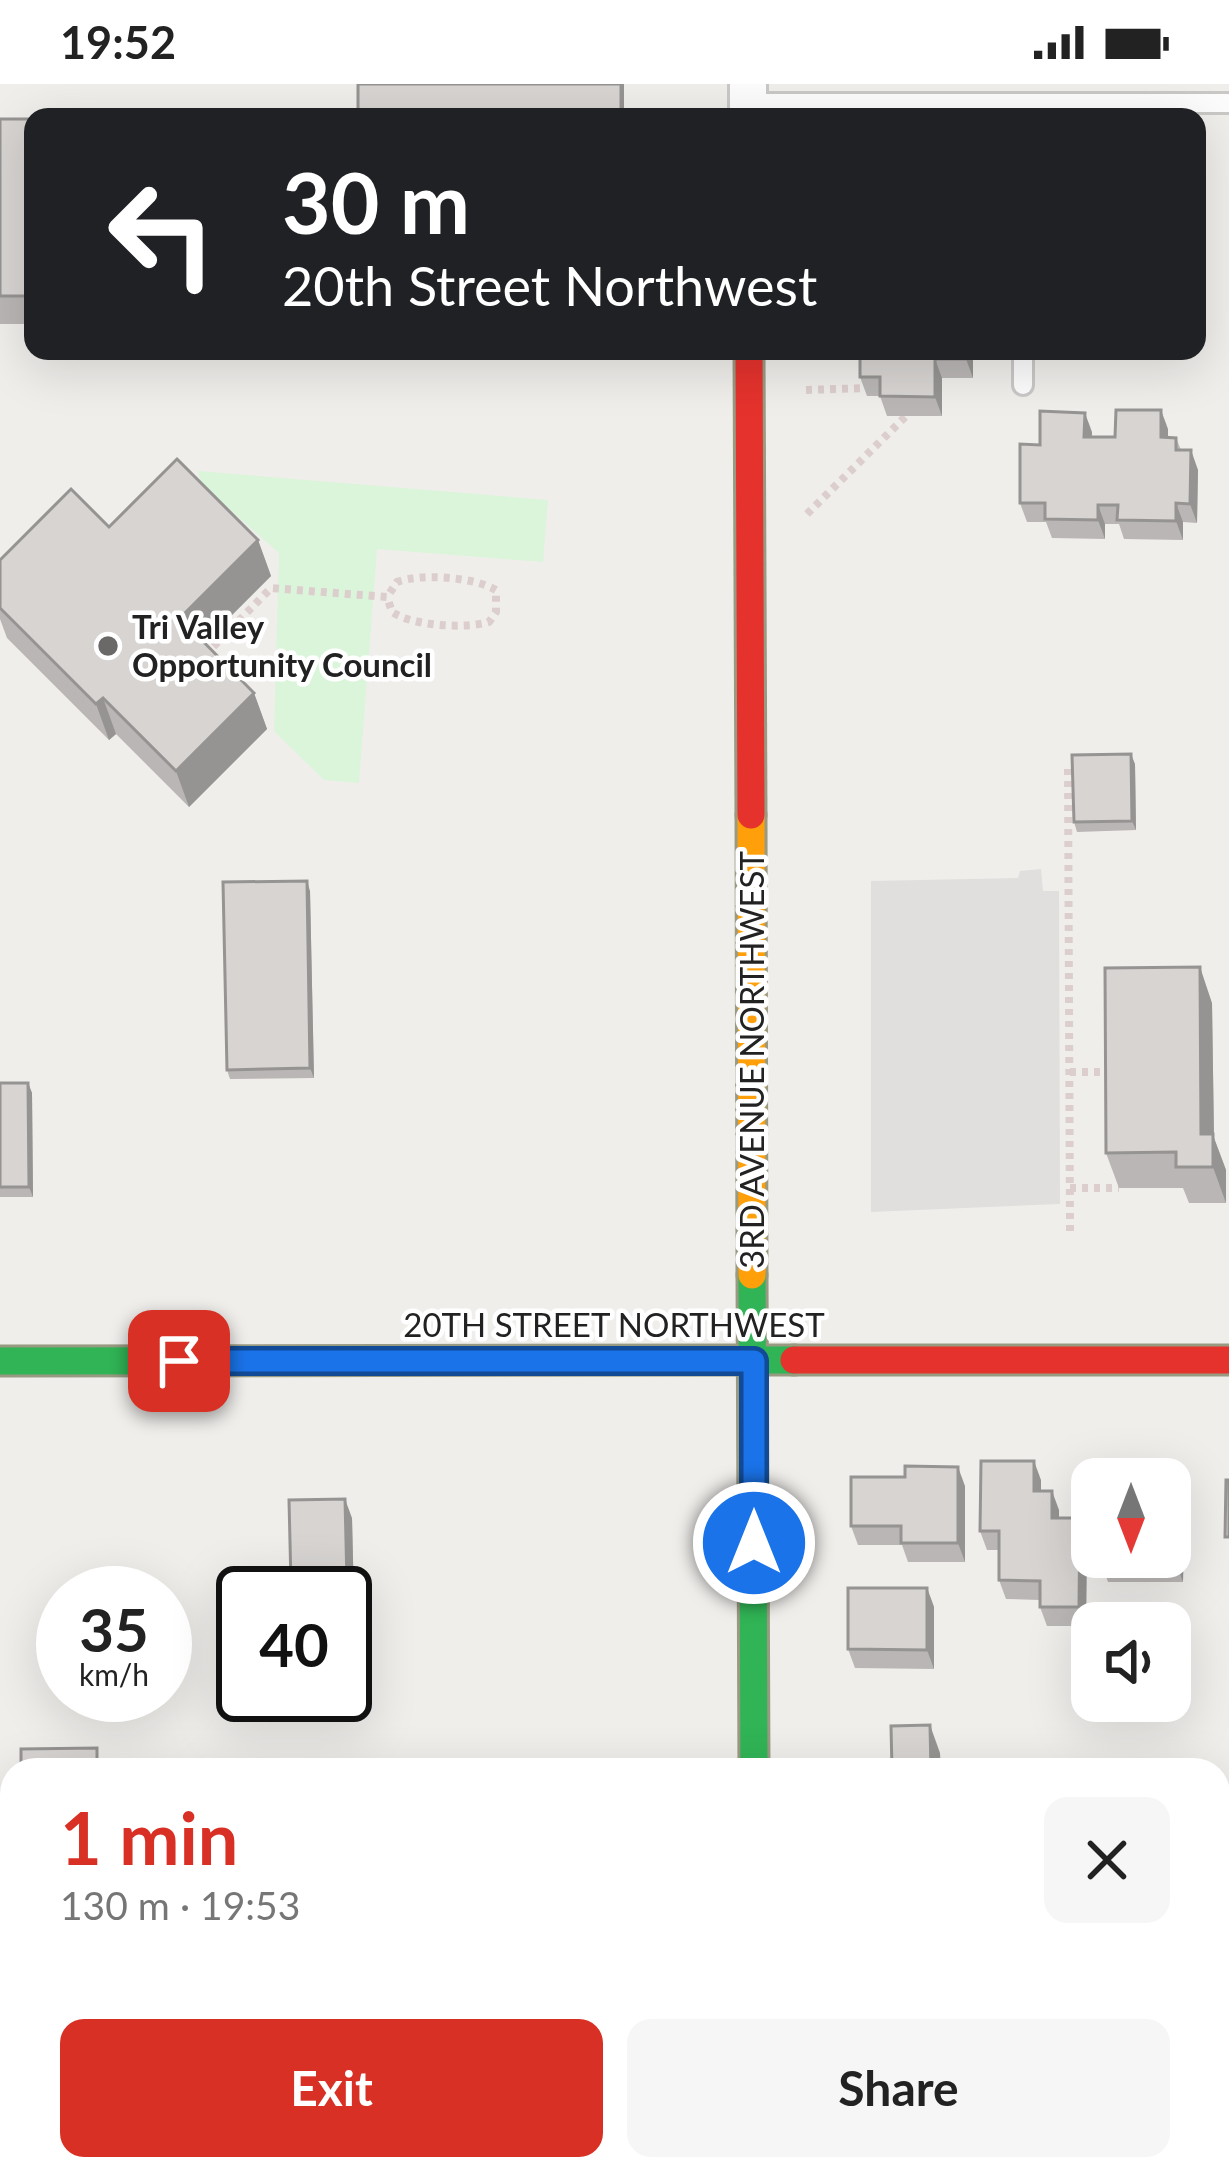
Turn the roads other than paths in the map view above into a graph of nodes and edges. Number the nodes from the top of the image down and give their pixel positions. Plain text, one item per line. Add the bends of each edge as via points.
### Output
1 (748, 101) edge
2 (1229, 103) edge
3 (960, 108) edge
4 (1080, 108) edge
5 (749, 360) edge
6 (1023, 360) edge
7 (1023, 385) dead end
8 (1229, 1360) edge
9 (0, 1361) edge
10 (754, 1361) junction
11 (754, 1758) edge

1 - 3 lane
2 - 4 lane
5 - 10 street, 3RD AVENUE NORTHWEST
6 - 7 lane
8 - 10 street, 20TH STREET NORTHWEST
9 - 10 street, 20TH STREET NORTHWEST
10 - 11 street, 3RD AVENUE NORTHWEST

